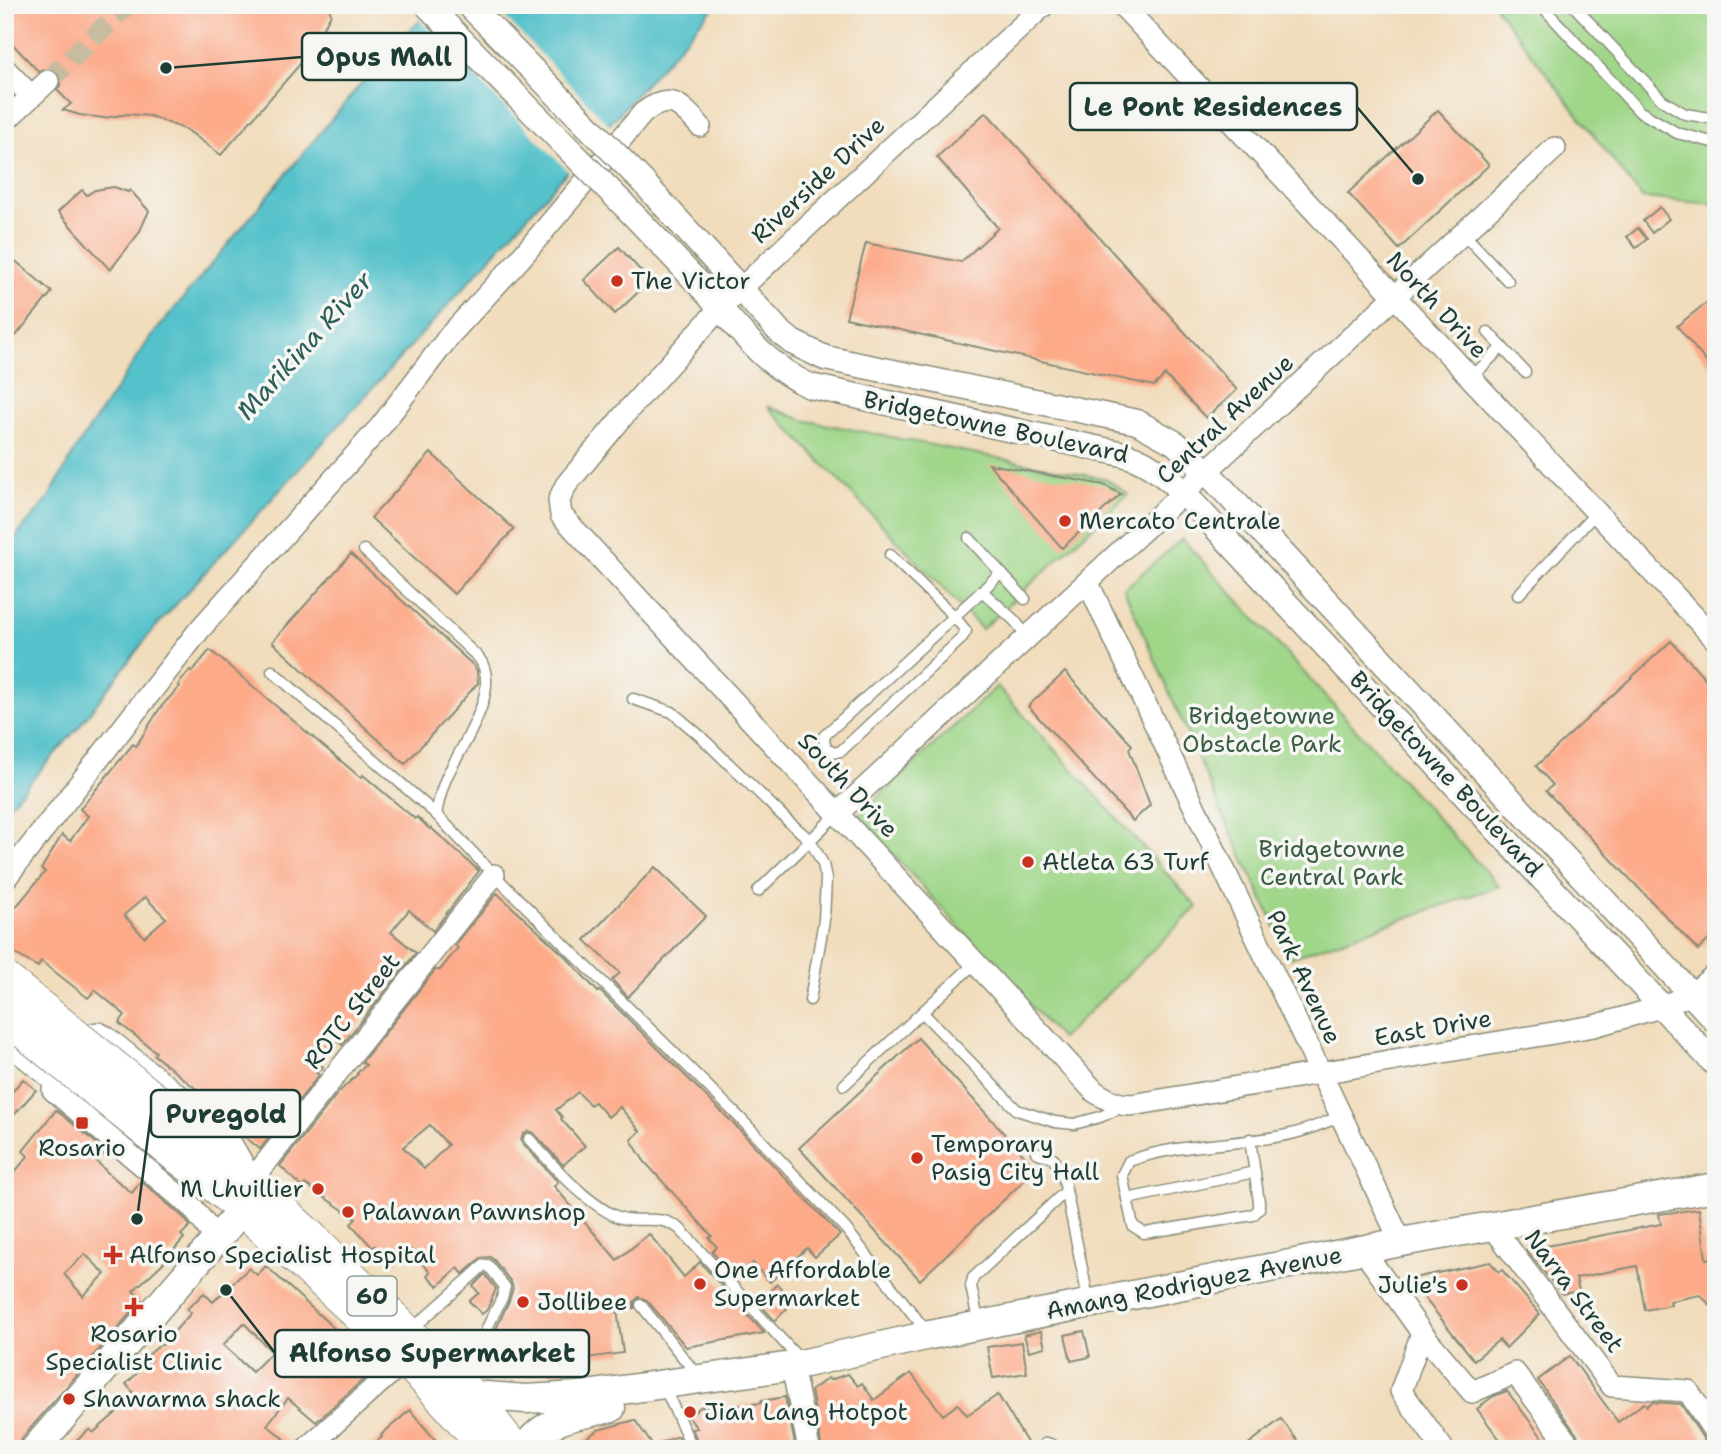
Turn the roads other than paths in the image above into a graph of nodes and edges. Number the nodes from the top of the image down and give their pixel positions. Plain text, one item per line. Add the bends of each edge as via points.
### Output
1 (427, 5) edge
2 (469, 5) edge
3 (1044, 5) edge
4 (1122, 5) edge
5 (1541, 5) edge
6 (1573, 5) edge
7 (5, 69) edge
8 (47, 81) tunnel mouth
9 (1239, 95) dead end
10 (31, 96) junction
11 (1221, 112) junction
12 (1716, 119) edge
13 (5, 121) edge
14 (700, 126) dead end
15 (1716, 143) edge
16 (1555, 148) dead end
17 (1463, 233) junction
18 (1508, 281) dead end
19 (740, 289) junction
20 (1394, 298) junction
21 (720, 308) junction
22 (1488, 332) dead end
23 (1502, 347) junction
24 (1525, 372) dead end
25 (1470, 379) junction
26 (1207, 472) junction
27 (1184, 494) junction
28 (559, 500) joint
29 (1597, 513) junction
30 (968, 538) dead end
31 (364, 550) dead end
32 (890, 555) dead end
33 (1000, 573) junction
34 (1088, 583) junction
35 (982, 591) junction
36 (1518, 595) dead end
37 (1026, 599) dead end
38 (954, 616) junction
39 (1028, 637) junction
40 (1716, 640) edge
41 (272, 671) dead end
42 (633, 699) dead end
43 (838, 813) junction
44 (436, 814) junction
45 (810, 840) junction
46 (494, 875) junction
47 (5, 879) edge
48 (758, 891) dead end
49 (976, 962) junction
50 (1716, 974) edge
51 (5, 978) edge
52 (1692, 995) junction
53 (810, 1000) dead end
54 (1661, 1007) junction
55 (922, 1012) junction
56 (5, 1017) edge
57 (1716, 1021) edge
58 (5, 1041) edge
59 (1716, 1065) edge
60 (1321, 1074) junction
61 (55, 1081) junction
62 (844, 1084) dead end
63 (1116, 1103) junction
64 (1341, 1116) junction
65 (529, 1139) dead end
66 (1250, 1139) junction
67 (186, 1144) junction
68 (1036, 1153) dead end
69 (1255, 1172) junction
70 (1716, 1187) edge
71 (1066, 1191) junction
72 (247, 1195) junction
73 (1127, 1199) junction
74 (1493, 1227) junction
75 (216, 1239) junction
76 (1401, 1242) junction
77 (1363, 1250) junction
78 (1089, 1304) junction
79 (641, 1305) dead end
80 (979, 1325) junction
81 (486, 1328) dead end
82 (1422, 1333) junction
83 (930, 1335) junction
84 (407, 1346) junction
85 (798, 1365) junction
86 (701, 1380) junction
87 (667, 1386) junction
88 (472, 1395) junction
89 (1716, 1434) edge
90 (35, 1449) edge
91 (306, 1449) edge
92 (486, 1449) edge
93 (515, 1449) edge
94 (526, 1449) edge
95 (693, 1449) edge
96 (809, 1449) edge
97 (1443, 1449) edge
98 (1572, 1449) edge

1 - 21 street, Bridgetowne Boulevard, bridge
2 - 19 street, Bridgetowne Boulevard, bridge via 643,182
3 - 19 street, Riverside Drive
4 - 11 street, North Drive
5 - 15 lane via 1639,111 1677,133
6 - 12 lane via 1662,100 1685,114
7 - 10 street
8 - 10 street
9 - 11 street
10 - 13 street
11 - 20 street, North Drive
14 - 47 street via 675,103 654,104 643,113 450,335 381,426 200,629
16 - 17 street, Central Avenue
17 - 18 lane
17 - 20 street, Central Avenue
19 - 21 street, Riverside Drive
19 - 26 street, Bridgetowne Boulevard via 779,331 807,351 1137,422 1175,443
20 - 25 street, North Drive
20 - 26 street, Central Avenue
21 - 27 street, Bridgetowne Boulevard via 772,364 810,386 1140,458
21 - 28 street, Riverside Drive via 630,408 566,485
22 - 23 lane
23 - 24 lane
23 - 25 lane
25 - 29 street, North Drive
26 - 27 street, Central Avenue
26 - 52 street, Bridgetowne Boulevard
27 - 34 street, Central Avenue
27 - 54 street, Bridgetowne Boulevard
28 - 43 street, South Drive via 561,515
29 - 36 lane
29 - 40 street, North Drive
30 - 33 lane
31 - 44 lane via 478,657 486,670 483,700 449,771
32 - 38 lane
33 - 35 lane
33 - 37 lane
34 - 39 street, Central Avenue
34 - 60 street, Park Avenue
35 - 38 lane
35 - 39 lane
38 - 38 lane via 824,736 825,747 833,753 841,751 961,639 966,631
39 - 43 street, Central Avenue
41 - 44 lane
42 - 45 lane via 672,712
43 - 45 lane
43 - 49 street, South Drive
44 - 46 lane
45 - 48 lane
45 - 53 lane via 826,879
46 - 72 street, ROTC Street
46 - 83 lane via 846,1229
49 - 55 lane
49 - 63 street, South Drive via 1095,1092
50 - 52 street, East Drive
51 - 67 main road, 60, bridge
52 - 54 street, East Drive
52 - 57 street, Bridgetowne Boulevard
54 - 59 street, Bridgetowne Boulevard
54 - 60 street, East Drive via 1594,1026
55 - 62 lane
55 - 63 lane via 1017,1110 1074,1124 1100,1118
56 - 67 main road, 60, bridge
58 - 61 street
60 - 63 street, East Drive
60 - 64 street, Park Avenue
61 - 72 street via 199,1202
61 - 72 street via 92,1034 106,1037 225,1133
61 - 75 street via 53,1090 193,1209
64 - 66 lane via 1295,1133
64 - 76 street, Park Avenue
65 - 85 lane via 565,1180 608,1211 632,1220 659,1220 680,1229
66 - 69 lane
66 - 73 lane via 1152,1153 1129,1161 1122,1175
67 - 72 main road, 60
68 - 71 lane via 1053,1158
69 - 73 lane
69 - 73 lane via 1259,1209 1253,1215 1144,1233 1133,1226
70 - 74 main road, Amang Rodriguez Avenue
71 - 78 lane
71 - 80 lane via 974,1278 971,1286
72 - 75 main road
72 - 84 main road, 60
74 - 76 main road, Amang Rodriguez Avenue
74 - 89 street, Narra Street via 1612,1385 1688,1391
75 - 90 main road
76 - 77 main road, Amang Rodriguez Avenue
77 - 78 main road, Amang Rodriguez Avenue
77 - 82 street
78 - 80 main road, Amang Rodriguez Avenue
79 - 86 lane
80 - 83 main road, Amang Rodriguez Avenue
81 - 84 lane via 505,1287 488,1265
82 - 97 street via 1401,1391
82 - 98 street via 1472,1392 1515,1373
83 - 85 main road, Amang Rodriguez Avenue
84 - 88 main road, 60
84 - 91 street
84 - 92 main road, 60
85 - 86 main road, Amang Rodriguez Avenue
85 - 96 street
86 - 87 main road, Amang Rodriguez Avenue
87 - 88 main road, Amang Rodriguez Avenue via 526,1399
87 - 94 main road, Amang Rodriguez Avenue via 624,1404 549,1424 532,1437
87 - 95 lane
88 - 93 main road, 60

